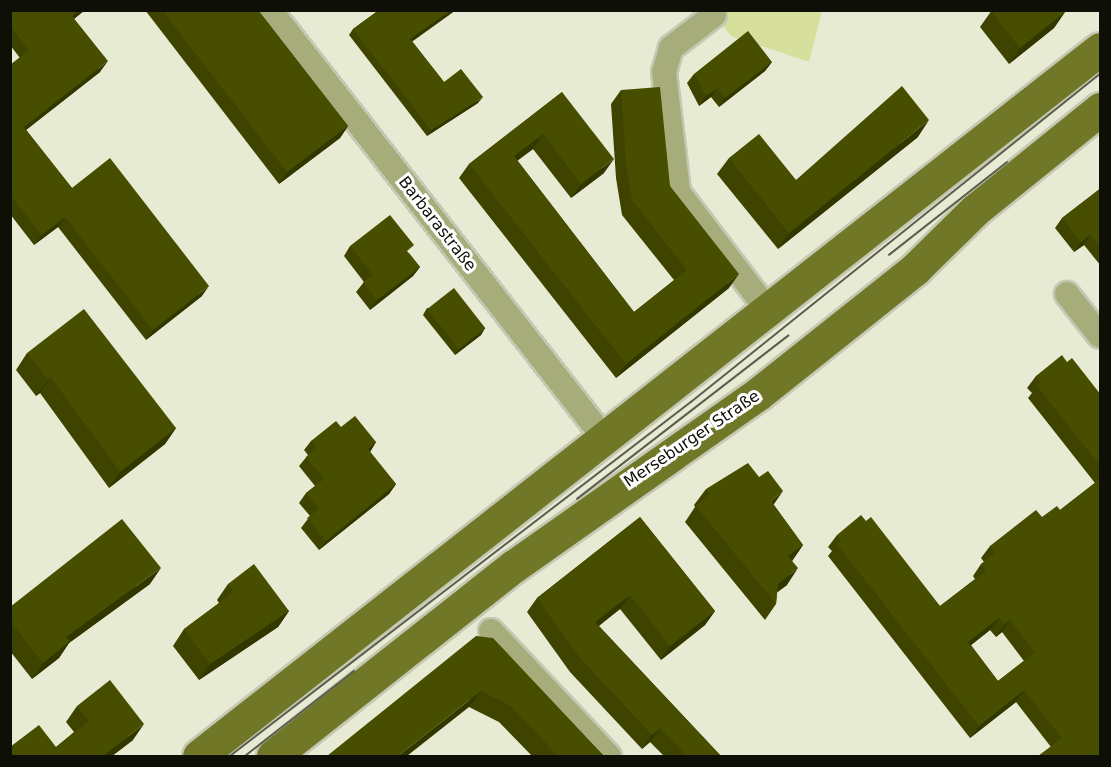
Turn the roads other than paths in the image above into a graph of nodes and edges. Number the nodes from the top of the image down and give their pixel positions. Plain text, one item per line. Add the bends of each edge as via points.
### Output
1 (270, 10) edge
2 (714, 15) dead end
3 (1101, 49) edge
4 (1101, 109) edge
5 (1067, 294) dead end
6 (766, 308) junction
7 (1101, 336) edge
8 (604, 438) junction
9 (490, 631) dead end
10 (199, 756) edge
11 (273, 756) edge
12 (609, 756) edge

1 - 8 street, Barbarastraße
2 - 6 street via 671,48 664,72 678,192
3 - 6 main road
4 - 11 main road, Merseburger Straße via 991,196 915,269 758,394 514,566
5 - 7 street
6 - 8 main road
8 - 10 main road
9 - 12 street

